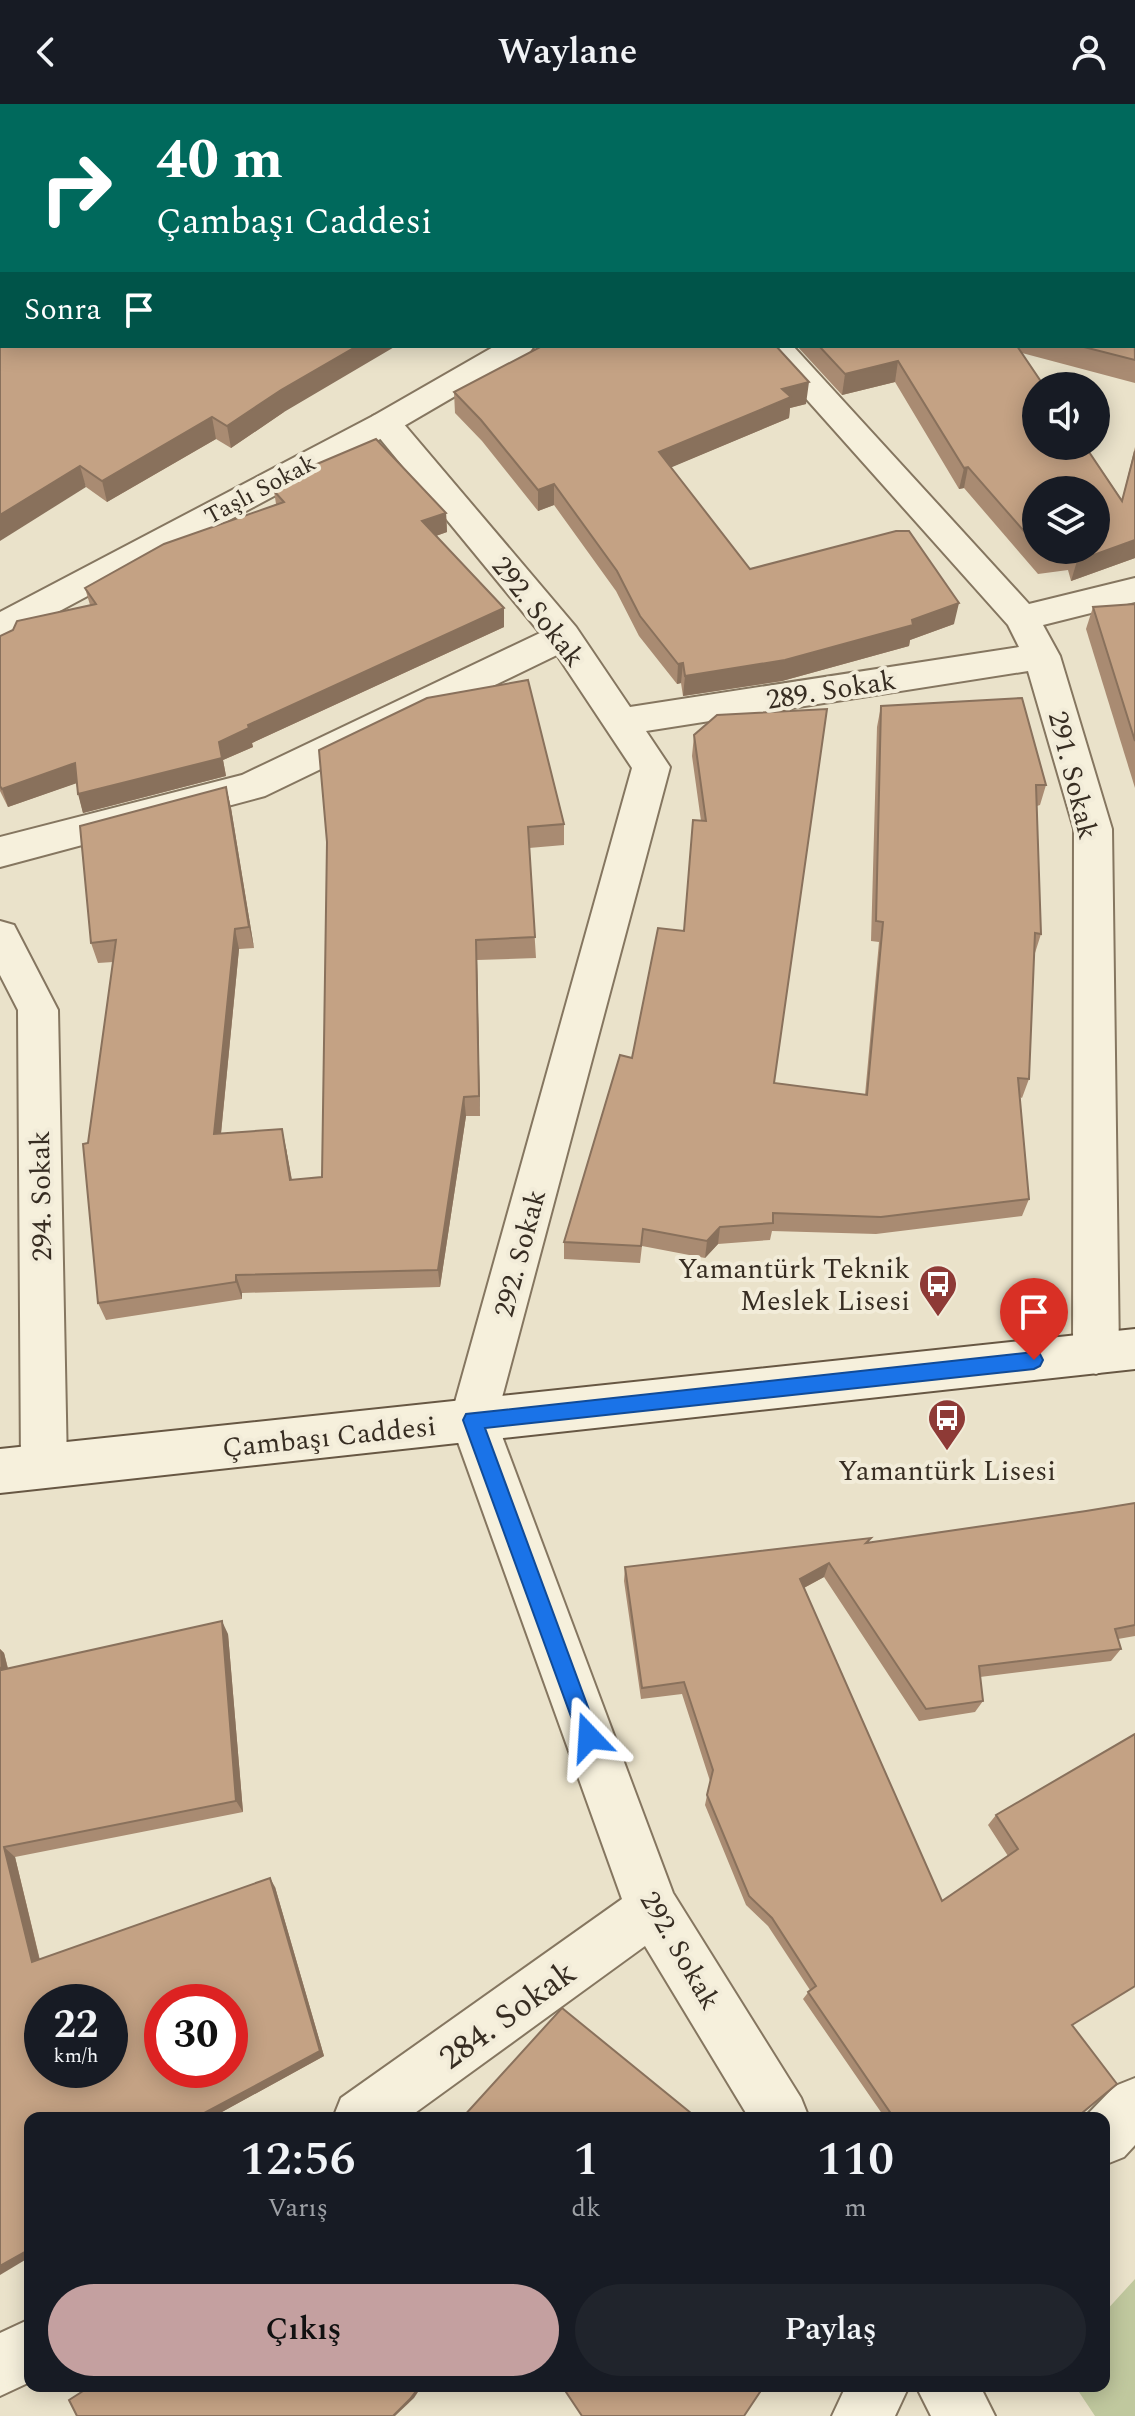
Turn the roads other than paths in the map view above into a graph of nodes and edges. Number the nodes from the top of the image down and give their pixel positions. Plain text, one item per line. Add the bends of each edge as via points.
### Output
1 (515, 348) edge
2 (777, 348) edge
3 (385, 423) junction
4 (1135, 590) edge
5 (1022, 618) junction
6 (0, 627) edge
7 (563, 636) junction
8 (1042, 656) junction
9 (621, 722) junction
10 (0, 852) edge
11 (0, 936) edge
12 (1115, 1352) edge
13 (473, 1420) junction
14 (22, 1468) edge
15 (652, 1909) junction
16 (1135, 2106) edge
17 (369, 2112) edge
18 (777, 2112) edge
19 (1110, 2131) edge
20 (24, 2352) edge
21 (0, 2367) edge
22 (876, 2392) edge
23 (950, 2392) edge
24 (862, 2416) edge
25 (965, 2416) edge

1 - 3 street, Taşlı Sokak
2 - 5 street, 291. Sokak
3 - 6 street, Taşlı Sokak
3 - 7 street, 292. Sokak
4 - 5 street
5 - 8 street, 291. Sokak
7 - 9 street, 292. Sokak
7 - 10 street via 252,786
8 - 9 street, 289. Sokak
8 - 12 street, 291. Sokak via 1093,829
9 - 13 street, 292. Sokak via 651,767
11 - 14 street, 294. Sokak via 38,1010
12 - 13 street, Çambaşı Caddesi
13 - 14 street, Çambaşı Caddesi
13 - 15 street, 292. Sokak
15 - 17 street, 284. Sokak
15 - 18 street, 292. Sokak
16 - 19 street
20 - 21 street
22 - 24 street
23 - 25 street

